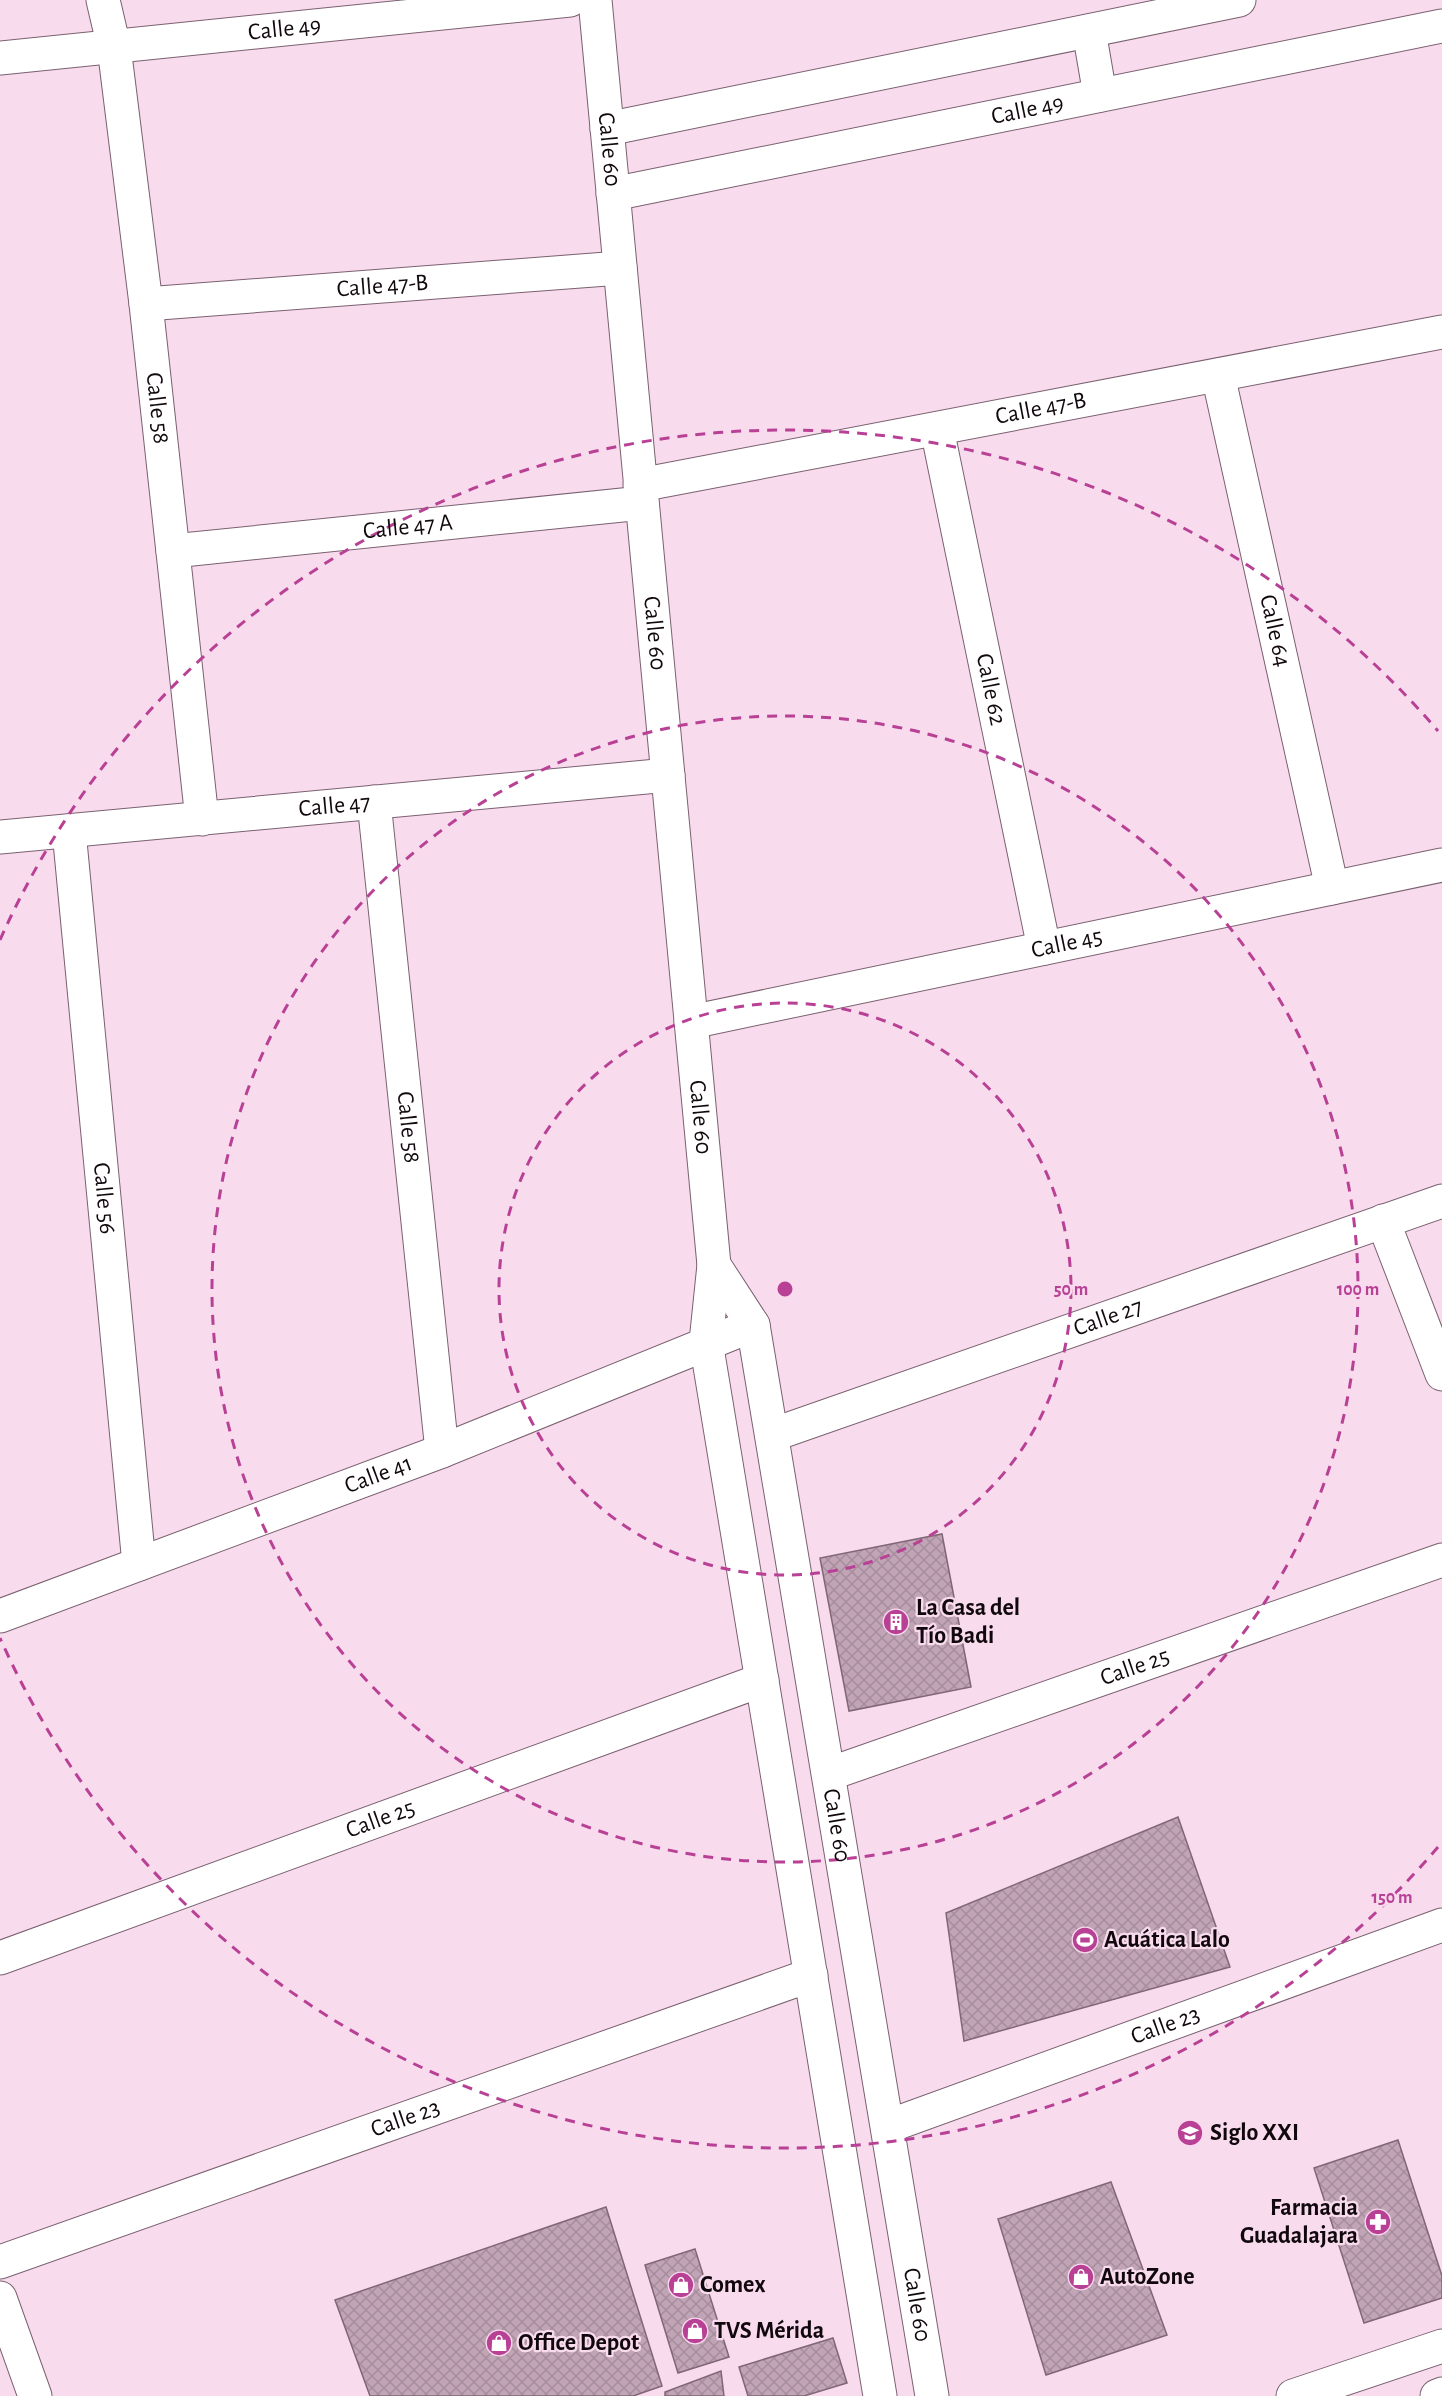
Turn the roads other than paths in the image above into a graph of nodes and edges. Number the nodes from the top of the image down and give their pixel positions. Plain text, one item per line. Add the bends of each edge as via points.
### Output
1 (103, 0) edge
2 (570, 0) edge
3 (595, 0) edge
4 (1239, 0) edge
5 (1442, 26) edge
6 (1089, 31) junction
7 (114, 46) junction
8 (0, 58) edge
9 (1100, 95) junction
10 (607, 129) junction
11 (613, 194) junction
12 (620, 268) junction
13 (146, 304) junction
14 (1442, 332) edge
15 (1218, 375) junction
16 (937, 429) junction
17 (641, 494) junction
18 (173, 551) junction
19 (668, 775) junction
20 (374, 802) junction
21 (202, 819) junction
22 (69, 831) junction
23 (0, 837) edge
24 (1442, 864) edge
25 (1332, 888) junction
26 (1044, 948) junction
27 (691, 1022) junction
28 (1442, 1202) edge
29 (1383, 1221) junction
30 (714, 1265) junction
31 (753, 1325) junction
32 (706, 1342) junction
33 (1442, 1374) edge
34 (772, 1435) junction
35 (442, 1451) junction
36 (1442, 1560) edge
37 (139, 1564) junction
38 (0, 1616) edge
39 (762, 1680) junction
40 (829, 1774) junction
41 (1442, 1925) edge
42 (0, 1958) edge
43 (811, 1975) junction
44 (889, 2126) junction
45 (0, 2262) edge
46 (0, 2298) edge
47 (1442, 2346) edge
48 (1442, 2394) edge
49 (35, 2396) edge
50 (880, 2396) edge
51 (932, 2396) edge
52 (1293, 2396) edge
53 (1437, 2396) edge

1 - 7 street, Calle 58
2 - 7 street, Calle 49
3 - 10 street, Calle 60
4 - 6 street
5 - 9 street, Calle 49
6 - 9 street
6 - 10 street
7 - 8 street, Calle 49
7 - 13 street, Calle 58
9 - 11 street, Calle 49
10 - 11 street, Calle 60
11 - 12 street, Calle 60
12 - 13 street, Calle 47-B
12 - 17 street, Calle 60
13 - 18 street, Calle 58
14 - 15 street, Calle 47-B
15 - 16 street, Calle 47-B
15 - 25 street, Calle 64
16 - 17 street, Calle 47-B
16 - 26 street, Calle 62
17 - 18 street, Calle 47 A
17 - 19 street, Calle 60
18 - 21 street, Calle 58
19 - 20 street, Calle 47
19 - 27 street, Calle 60
20 - 21 street, Calle 47
20 - 35 street, Calle 58
21 - 22 street, Calle 47
22 - 23 street, Calle 47
22 - 37 street, Calle 56
24 - 25 street, Calle 45
25 - 26 street, Calle 45
26 - 27 street, Calle 45
27 - 30 street, Calle 60
28 - 29 street, Calle 27
29 - 33 street
29 - 34 street, Calle 27
30 - 31 street, Calle 60
30 - 32 street, Calle 60
31 - 32 street, Calle 41
31 - 34 street, Calle 60
32 - 35 street, Calle 41
32 - 39 street, Calle 60
34 - 40 street, Calle 60
35 - 37 street, Calle 41
36 - 40 street, Calle 25
37 - 38 street, Calle 41
39 - 42 street, Calle 25
39 - 43 street, Calle 60
40 - 44 street, Calle 60
41 - 44 street, Calle 23
43 - 45 street, Calle 23
43 - 50 street, Calle 60
44 - 51 street, Calle 60
46 - 49 street
47 - 52 street
48 - 53 street

